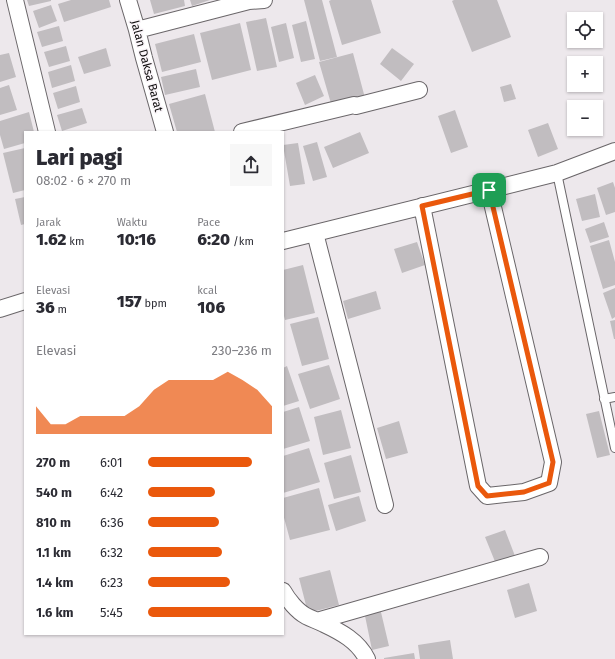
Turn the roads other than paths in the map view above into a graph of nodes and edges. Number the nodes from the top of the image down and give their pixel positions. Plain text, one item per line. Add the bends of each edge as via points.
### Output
1 (15, 0) edge
2 (128, 0) edge
3 (254, 0) edge
4 (138, 30) junction
5 (419, 90) dead end
6 (46, 131) edge
7 (165, 131) edge
8 (246, 131) edge
9 (615, 150) edge
10 (557, 173) junction
11 (489, 190) junction
12 (422, 206) junction
13 (315, 233) junction
14 (284, 241) edge
15 (24, 301) edge
16 (0, 309) edge
17 (615, 397) edge
18 (604, 399) junction
19 (615, 448) edge
20 (385, 505) dead end
21 (540, 557) dead end
22 (284, 592) edge
23 (317, 621) junction
24 (367, 659) edge

1 - 6 street
2 - 4 street, Jalan Daksa Barat
3 - 4 street
4 - 7 street, Jalan Daksa Barat
5 - 8 street
9 - 10 street
10 - 11 street
10 - 18 lane
11 - 12 street
11 - 12 street via 553,462 549,483 524,492 487,496 478,486
12 - 13 street
13 - 14 street
13 - 20 street
15 - 16 street
17 - 18 lane
18 - 19 lane
21 - 23 street
22 - 23 street via 306,616
23 - 24 street via 349,637

